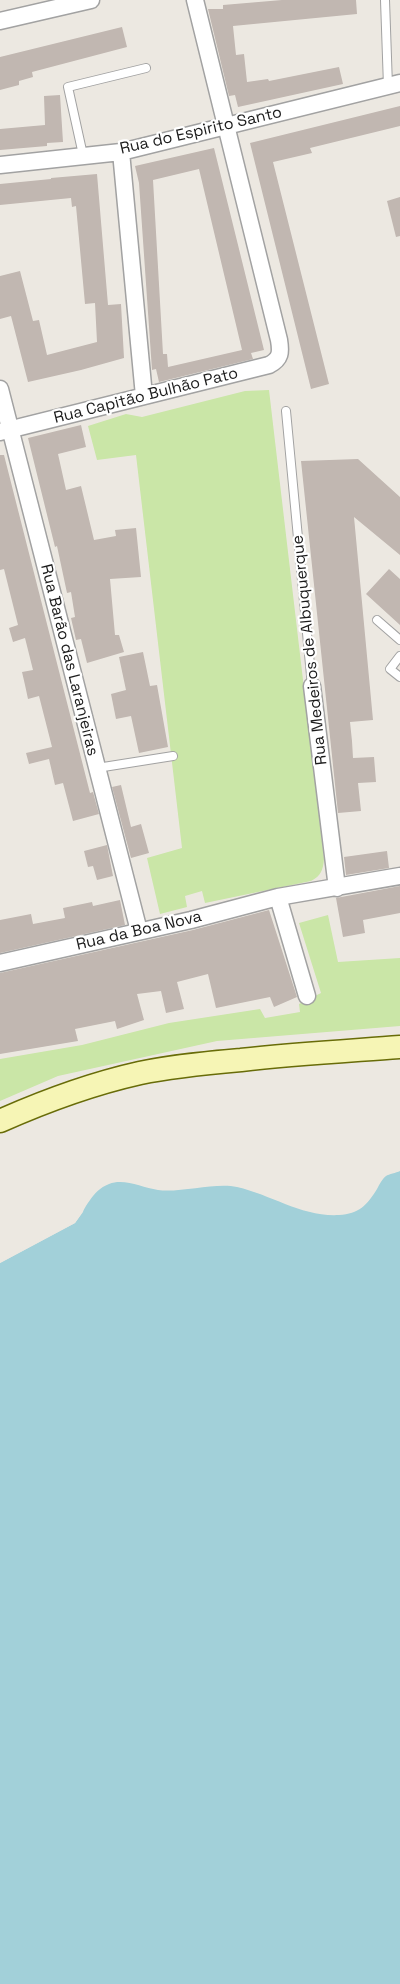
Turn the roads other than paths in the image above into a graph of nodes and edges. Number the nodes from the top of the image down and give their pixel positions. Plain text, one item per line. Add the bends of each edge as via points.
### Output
1 (91, 0) edge
2 (195, 0) edge
3 (385, 0) edge
4 (0, 21) edge
5 (146, 68) dead end
6 (394, 85) edge
7 (225, 126) junction
8 (121, 152) junction
9 (83, 156) junction
10 (0, 165) edge
11 (0, 389) edge
12 (144, 396) junction
13 (286, 411) dead end
14 (5, 431) edge
15 (377, 620) dead end
16 (400, 640) edge
17 (400, 656) edge
18 (400, 677) edge
19 (312, 686) joint
20 (173, 756) dead end
21 (97, 768) junction
22 (400, 876) edge
23 (337, 888) junction
24 (278, 897) junction
25 (139, 931) junction
26 (0, 963) edge
27 (307, 996) dead end
28 (400, 1047) edge
29 (0, 1121) edge

1 - 4 street
2 - 7 street
3 - 6 lane
5 - 9 lane via 68,87
6 - 7 street, Rua do Espirito Santo
7 - 8 street, Rua do Espirito Santo
7 - 12 street, Rua Capitão Bulhão Pato via 279,340 278,358 269,365
8 - 9 street, Rua do Espirito Santo
8 - 12 street
9 - 10 street, Rua do Espirito Santo
11 - 14 street, Rua Barão das Laranjeiras
12 - 14 street, Rua Capitão Bulhão Pato
13 - 19 lane, Rua Medeiros de Albuquerque
14 - 21 street, Rua Barão das Laranjeiras
15 - 16 lane
17 - 18 lane via 390,669
19 - 23 street, Rua Medeiros de Albuquerque
20 - 21 lane
21 - 25 street, Rua Barão das Laranjeiras
22 - 23 street, Rua da Boa Nova
23 - 24 street, Rua da Boa Nova
24 - 25 street, Rua da Boa Nova
24 - 27 street
25 - 26 street, Rua da Boa Nova
28 - 29 main road via 187,1065 140,1073 96,1084

